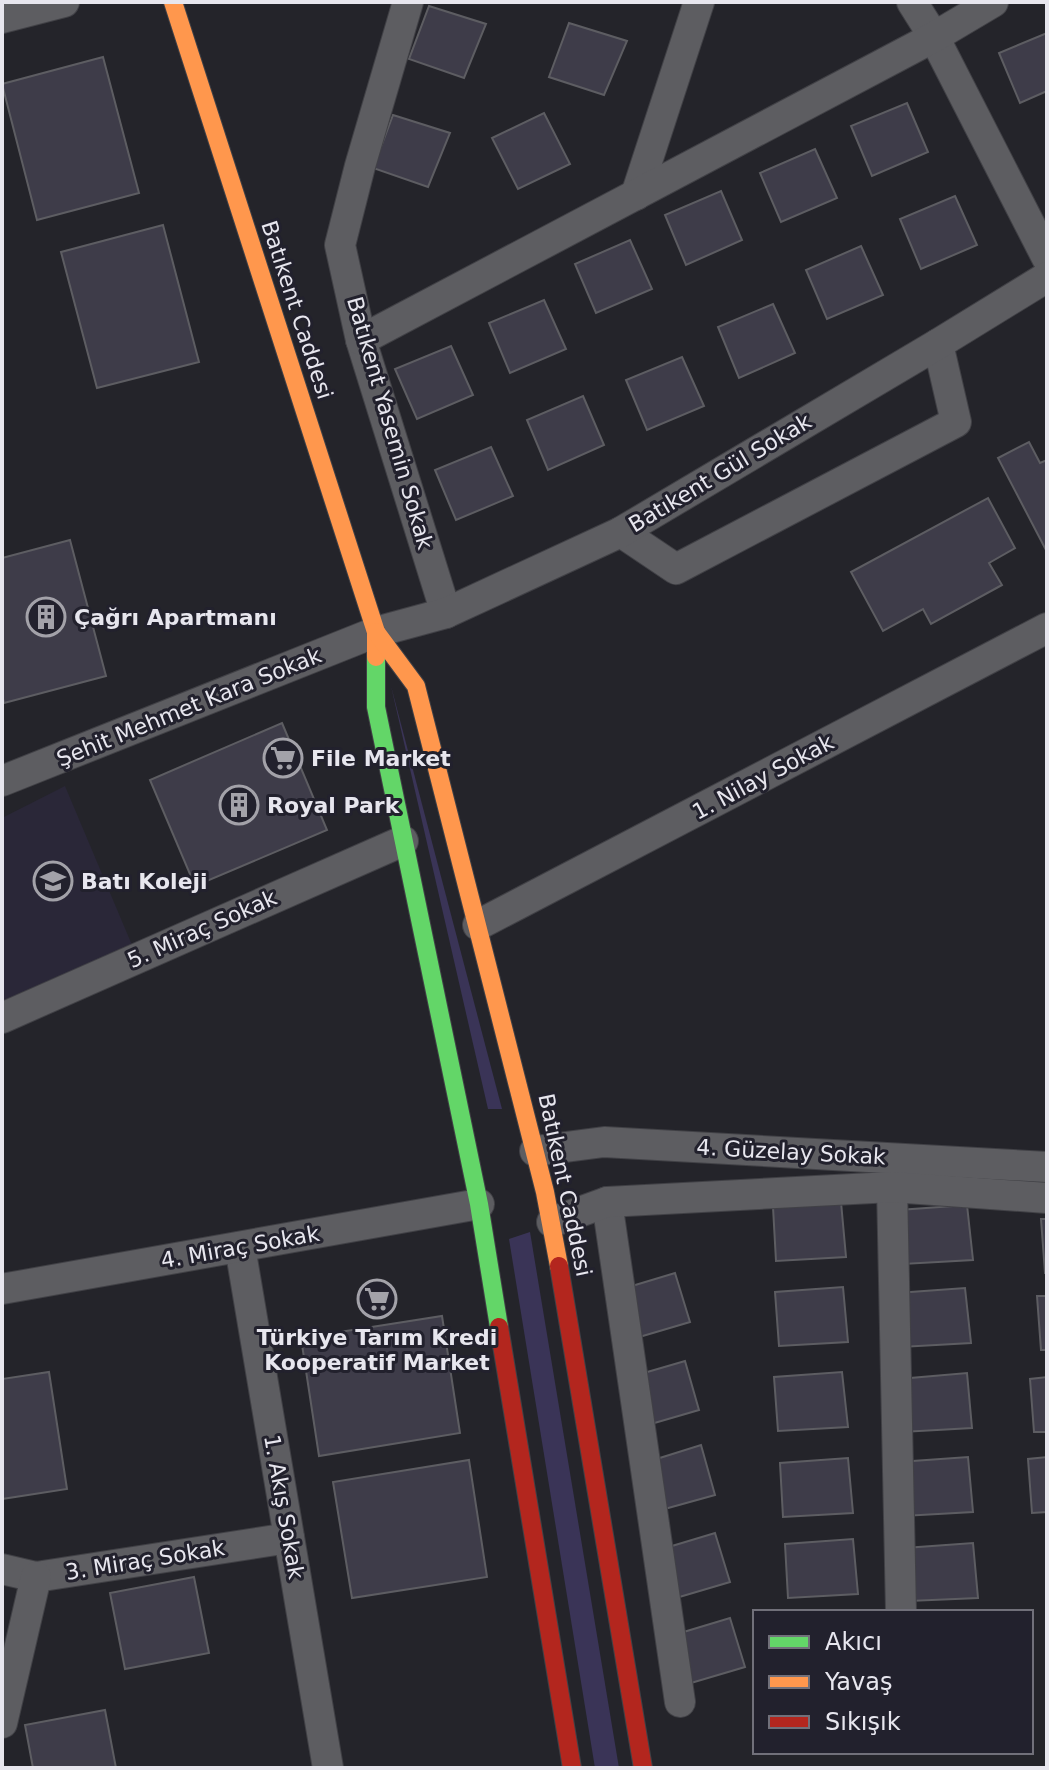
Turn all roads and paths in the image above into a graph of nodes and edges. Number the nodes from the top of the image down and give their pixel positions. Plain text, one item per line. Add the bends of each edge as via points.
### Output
1 (64, 2) edge
2 (173, 2) edge
3 (408, 2) edge
4 (699, 2) edge
5 (912, 2) edge
6 (993, 2) edge
7 (2, 18) edge
8 (934, 37) junction
9 (636, 195) junction
10 (1047, 258) edge
11 (1047, 277) edge
12 (361, 340) junction
13 (938, 344) junction
14 (621, 532) junction
15 (446, 613) junction
16 (1047, 628) edge
17 (376, 632) junction
18 (2, 781) edge
19 (403, 841) junction
20 (478, 925) junction
21 (2, 1018) edge
22 (535, 1151) junction
23 (1047, 1167) edge
24 (892, 1187) junction
25 (1047, 1198) edge
26 (607, 1202) junction
27 (485, 1203) junction
28 (552, 1222) junction
29 (240, 1247) junction
30 (2, 1289) edge
31 (289, 1538) junction
32 (2, 1569) edge
33 (36, 1577) junction
34 (901, 1610) edge
35 (680, 1702) dead end
36 (2, 1723) edge
37 (328, 1768) edge
38 (572, 1768) edge
39 (643, 1768) edge

1 - 7 street
2 - 17 street, Batıkent Caddesi
3 - 12 street, Batıkent Yasemin Sokak via 340,245
4 - 9 street
5 - 8 street
6 - 8 street
8 - 9 street
8 - 10 street
9 - 12 street
11 - 13 street, Batıkent Gül Sokak
12 - 15 street, Batıkent Yasemin Sokak
13 - 14 street, Batıkent Gül Sokak
13 - 14 street via 956,422 676,569
14 - 15 street, Batıkent Gül Sokak
15 - 17 street, Batıkent Gül Sokak
16 - 20 street, 1. Nilay Sokak
17 - 18 street, Şehit Mehmet Kara Sokak
17 - 19 street, Batıkent Caddesi via 376,707
17 - 20 street, Batıkent Caddesi via 416,686
19 - 21 street, 5. Miraç Sokak
19 - 27 street, Batıkent Caddesi
20 - 22 street, Batıkent Caddesi
22 - 23 street, 4. Güzelay Sokak via 604,1142
22 - 28 street, Batıkent Caddesi via 539,1194
24 - 25 street
24 - 26 street
24 - 34 street
26 - 28 street
26 - 35 street
27 - 29 street, 4. Miraç Sokak
27 - 38 street, Batıkent Caddesi
28 - 39 street, Batıkent Caddesi
29 - 30 street, 4. Miraç Sokak
29 - 31 street, 1. Akış Sokak
31 - 33 street, 3. Miraç Sokak
31 - 37 street, 1. Akış Sokak
32 - 33 street, 3. Miraç Sokak
33 - 36 street

